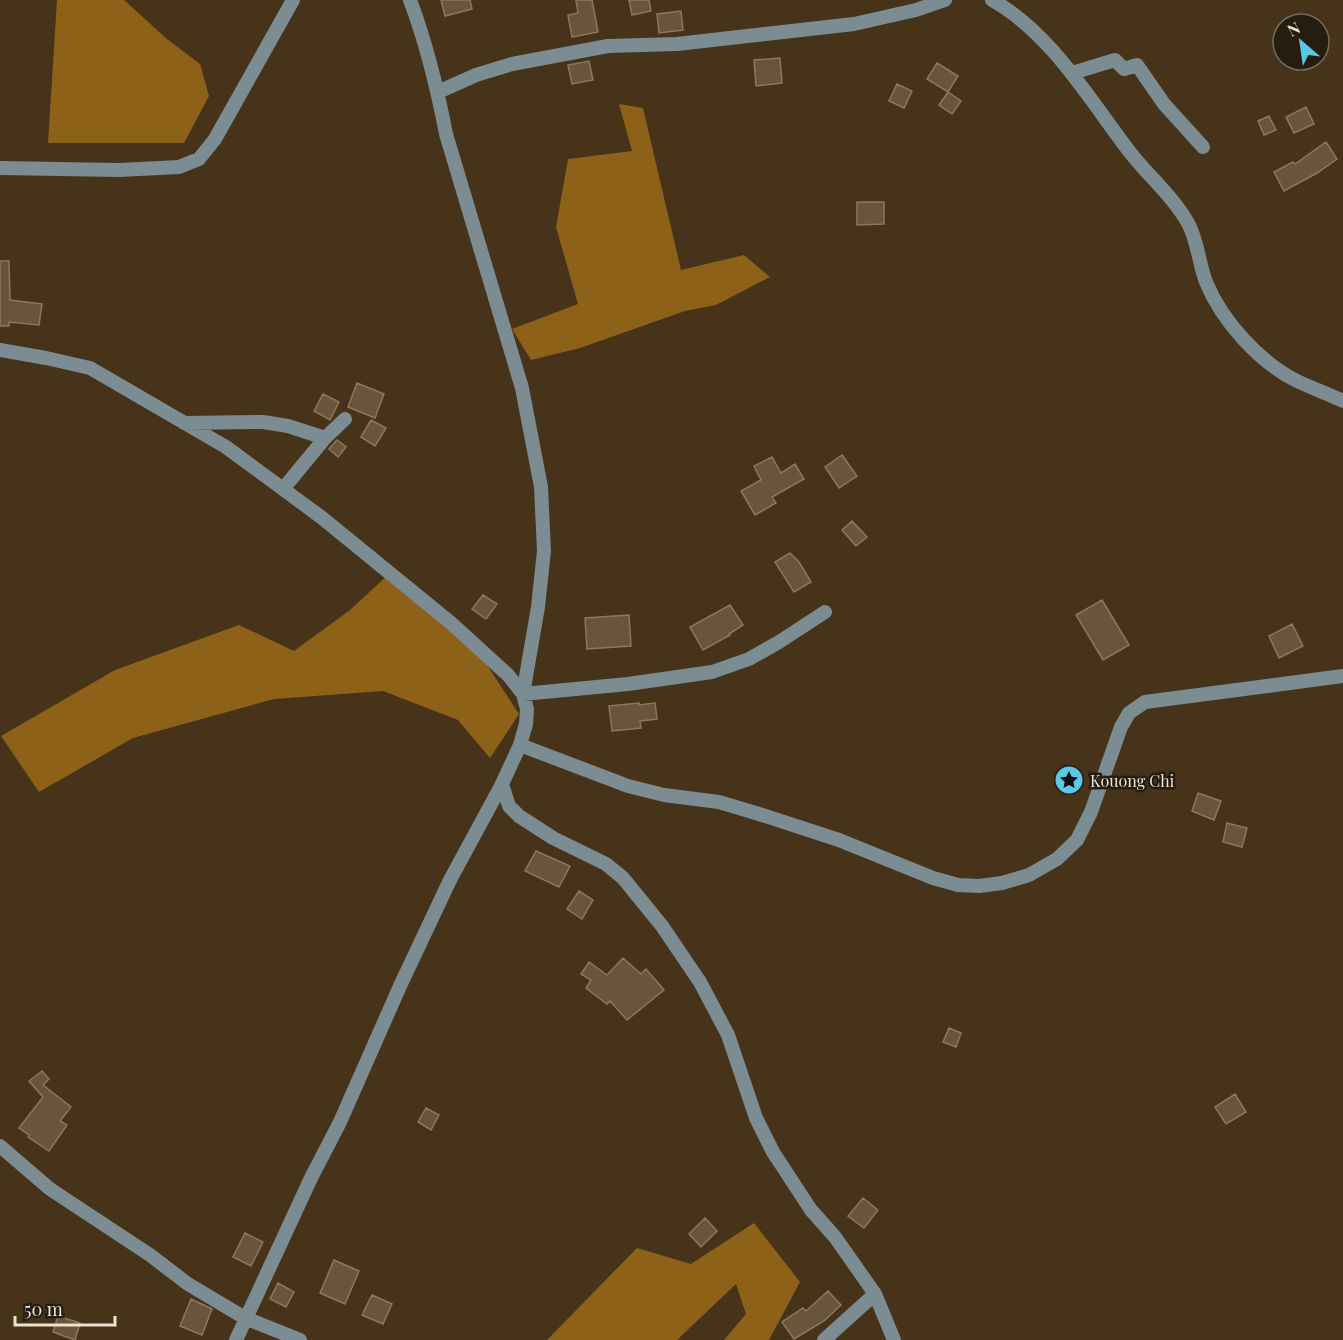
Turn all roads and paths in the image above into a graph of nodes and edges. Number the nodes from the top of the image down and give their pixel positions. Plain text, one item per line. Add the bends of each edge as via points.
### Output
1 (293, 0) edge
2 (410, 0) edge
3 (945, 0) edge
4 (992, 0) edge
5 (1072, 73) junction
6 (438, 92) junction
7 (1203, 147) dead end
8 (0, 168) edge
9 (0, 350) edge
10 (1343, 401) edge
11 (345, 419) dead end
12 (184, 423) junction
13 (326, 438) junction
14 (283, 489) junction
15 (825, 612) dead end
16 (1343, 676) edge
17 (523, 694) junction
18 (520, 745) junction
19 (502, 784) junction
20 (0, 1146) edge
21 (875, 1294) junction
22 (245, 1318) junction
23 (236, 1340) edge
24 (300, 1340) edge
25 (824, 1340) edge
26 (894, 1340) edge

1 - 8 street via 215,139 199,159 179,167 145,169
2 - 6 street via 426,42
3 - 6 street via 854,24 677,44 597,48 512,64
4 - 5 street via 1019,18
5 - 7 street via 1115,60 1124,69 1137,66 1164,104
5 - 10 street via 1130,153 1180,211 1190,228 1217,306 1238,333 1275,368
6 - 17 street via 446,134 522,388 541,487 544,551
9 - 12 street via 90,368
11 - 13 street
12 - 13 street via 263,422
12 - 14 street via 226,447
13 - 14 street
14 - 17 street via 451,623
15 - 17 street via 749,659 712,672
16 - 18 street via 1145,702 1129,713 1121,727 1077,840 1057,859 1029,874 979,886 933,878 759,813 628,786
17 - 18 street via 527,709
18 - 19 street
19 - 21 street via 509,806 519,816 606,864 624,878 662,926 700,982 728,1035 756,1118 773,1152
19 - 22 street via 450,880
20 - 22 street via 50,1189 188,1284
21 - 25 street
21 - 26 street
22 - 23 street
22 - 24 street

